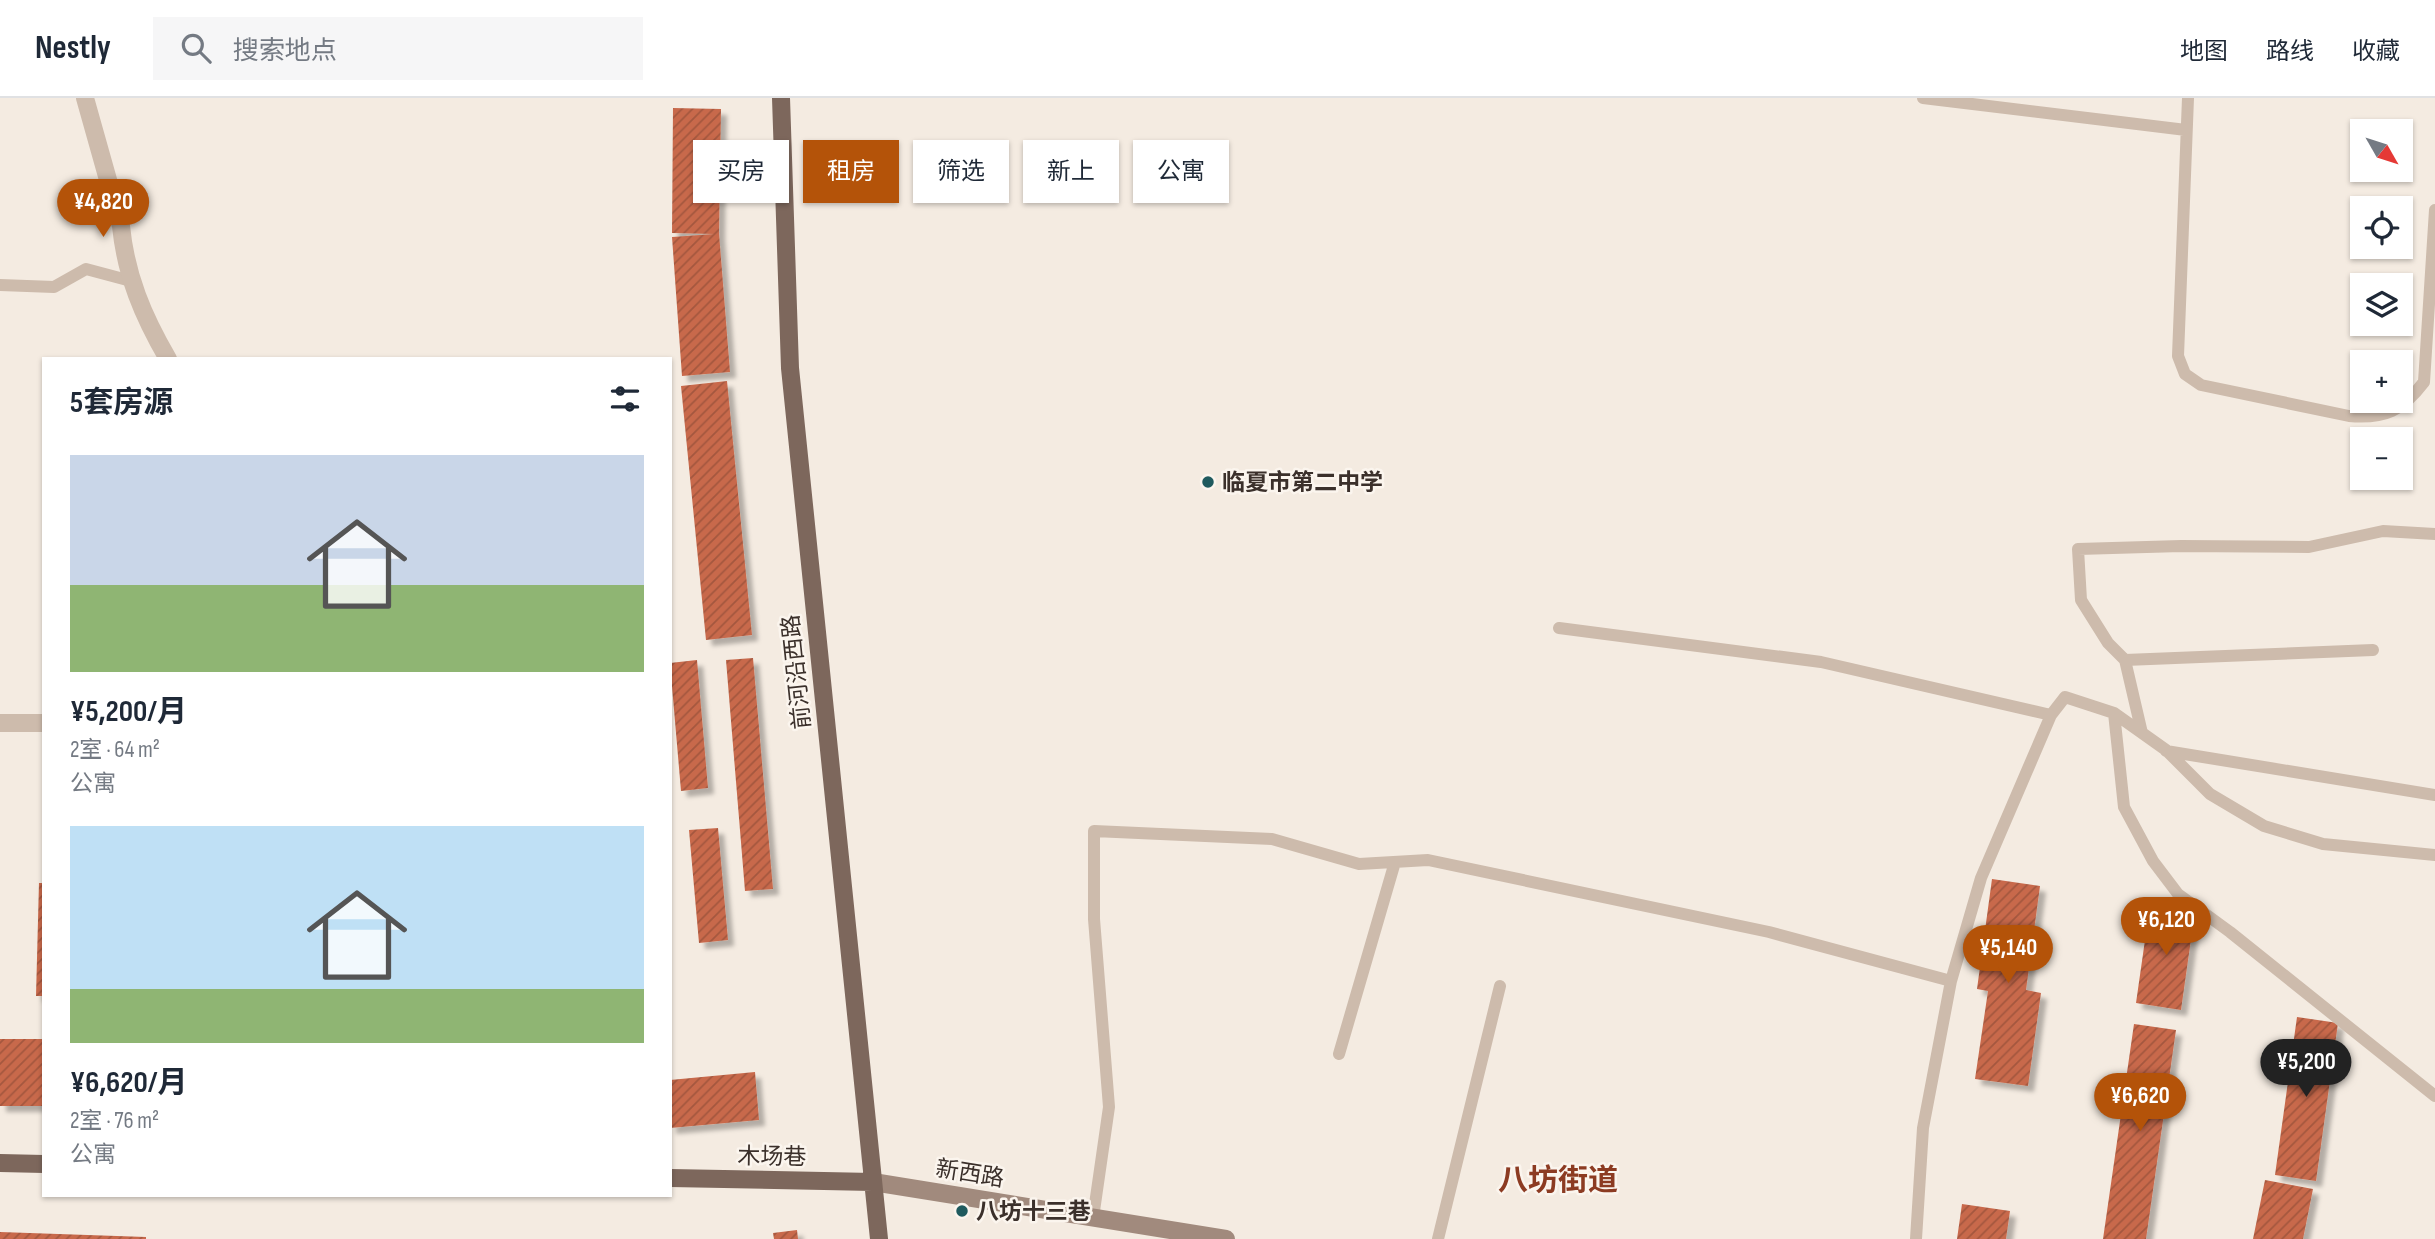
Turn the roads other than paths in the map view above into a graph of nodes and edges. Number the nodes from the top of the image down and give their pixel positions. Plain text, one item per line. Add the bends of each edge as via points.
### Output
1 (85, 98) edge
2 (781, 98) edge
3 (1923, 98) edge
4 (2188, 98) edge
5 (2186, 130) junction
6 (2435, 210) edge
7 (131, 281) junction
8 (0, 285) edge
9 (167, 357) edge
10 (2435, 534) edge
11 (1559, 628) dead end
12 (2373, 650) dead end
13 (2125, 660) junction
14 (2114, 713) junction
15 (2051, 715) junction
16 (0, 723) edge
17 (42, 723) edge
18 (2142, 733) junction
19 (2166, 750) junction
20 (2435, 795) edge
21 (2435, 855) edge
22 (1395, 862) junction
23 (1951, 981) junction
24 (1500, 986) dead end
25 (1339, 1054) dead end
26 (2435, 1096) edge
27 (0, 1163) edge
28 (42, 1164) edge
29 (672, 1178) edge
30 (873, 1182) junction
31 (1093, 1218) junction
32 (878, 1239) edge
33 (1226, 1239) edge
34 (1438, 1239) edge
35 (1916, 1239) edge

1 - 7 street via 121,226
2 - 30 main road, 前河沿西路 via 789,369
3 - 5 lane
4 - 5 lane
5 - 6 lane via 2178,356 2185,374 2201,385 2349,416 2392,412 2411,400 2424,382
7 - 8 lane via 86,269 54,287
7 - 9 street via 147,324
10 - 13 lane via 2383,531 2309,547 2078,549 2081,600 2108,643
11 - 15 lane via 1821,662
12 - 13 lane
13 - 18 lane
14 - 15 lane via 2065,697
14 - 18 lane
14 - 26 lane via 2123,807 2152,861 2178,894
15 - 23 lane via 1981,878
16 - 17 street
18 - 19 lane
19 - 20 lane
19 - 21 lane via 2210,794 2264,826 2323,844
22 - 23 lane via 1428,860 1769,932
22 - 25 lane
22 - 31 lane via 1359,864 1272,839 1094,831 1094,919 1109,1107
23 - 35 lane via 1923,1128
24 - 34 lane
27 - 28 main road
29 - 30 main road, 木场巷
30 - 31 main road, 新西路
30 - 32 main road, 前河沿西路
31 - 33 main road, 新西路

